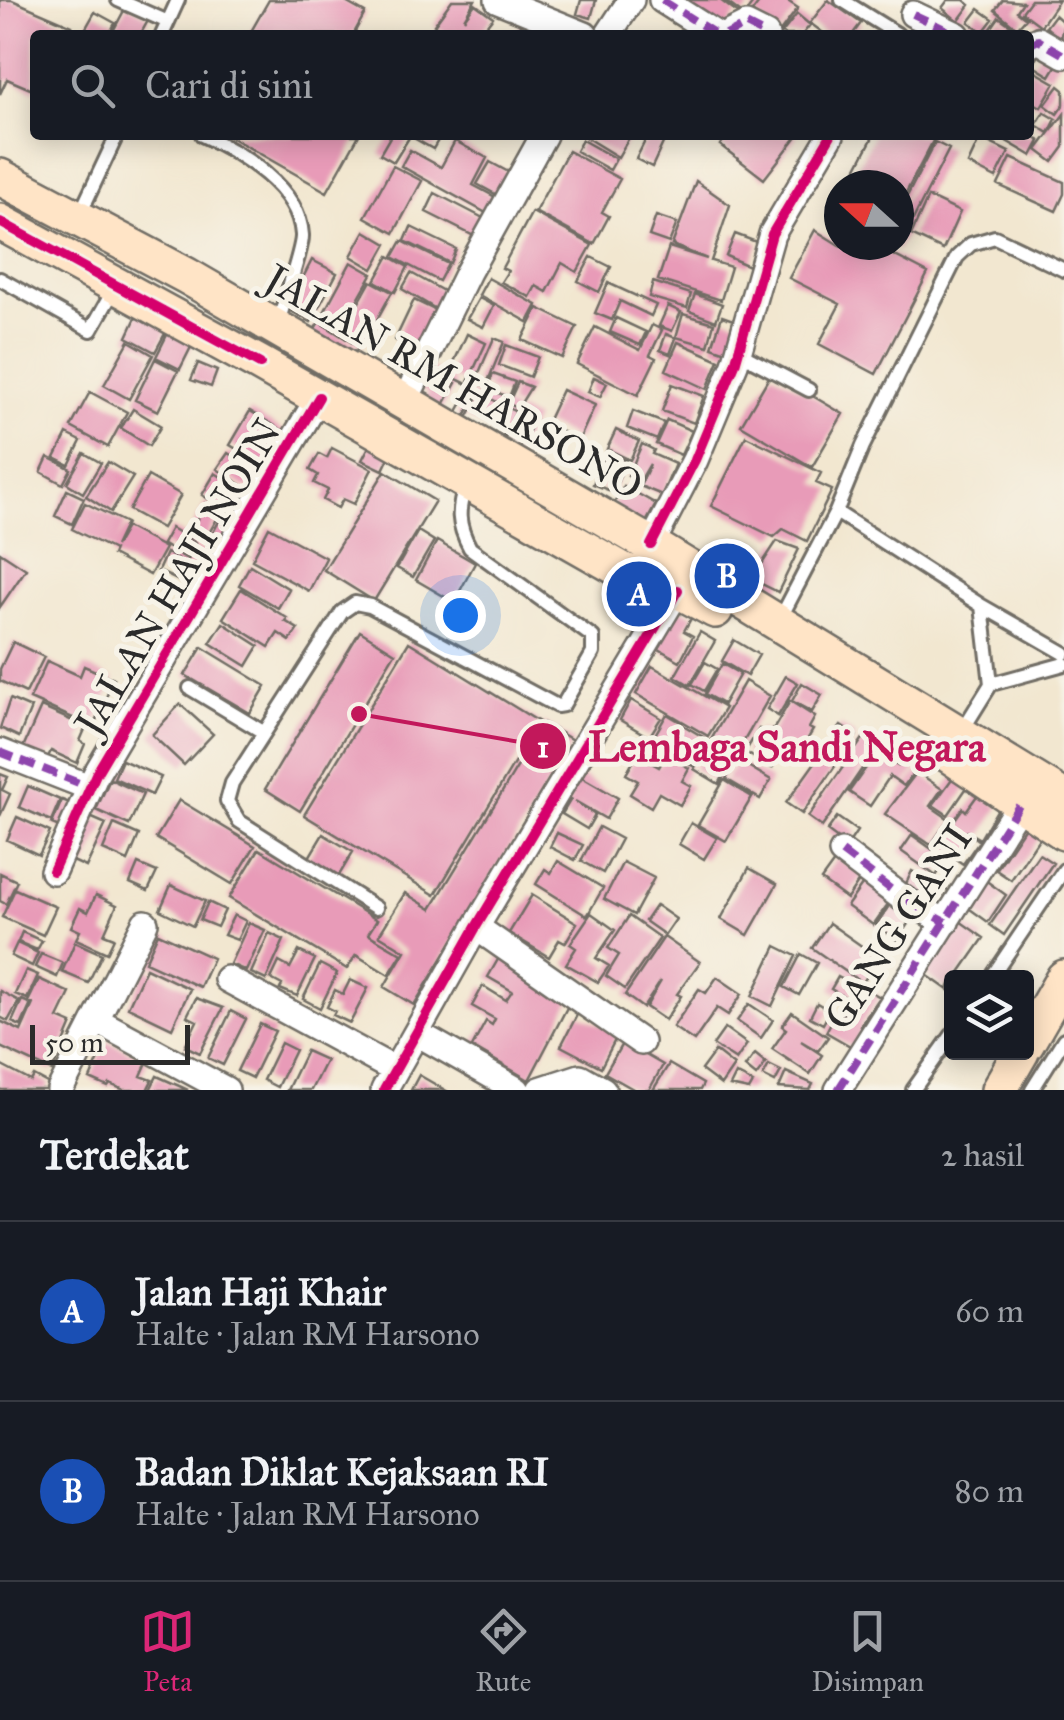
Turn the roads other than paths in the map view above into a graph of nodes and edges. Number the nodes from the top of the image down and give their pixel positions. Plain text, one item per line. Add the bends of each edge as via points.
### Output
1 (118, 0) edge
2 (178, 0) edge
3 (498, 0) edge
4 (631, 0) edge
5 (662, 0) edge
6 (842, 0) edge
7 (907, 21) edge
8 (165, 28) edge
9 (573, 30) edge
10 (611, 30) edge
11 (710, 30) edge
12 (939, 30) edge
13 (1034, 42) edge
14 (1064, 55) edge
15 (115, 140) edge
16 (213, 140) edge
17 (541, 140) edge
18 (828, 140) edge
19 (0, 177) edge
20 (78, 218) junction
21 (0, 222) edge
22 (1064, 270) edge
23 (0, 279) edge
24 (117, 284) junction
25 (277, 330) junction
26 (739, 353) junction
27 (260, 364) junction
28 (808, 390) dead end
29 (319, 397) junction
30 (404, 403) junction
31 (467, 481) junction
32 (836, 512) junction
33 (651, 545) junction
34 (678, 590) junction
35 (982, 606) junction
36 (778, 623) junction
37 (1064, 653) edge
38 (1064, 664) edge
39 (991, 684) junction
40 (190, 688) dead end
41 (262, 732) junction
42 (959, 735) junction
43 (0, 752) edge
44 (89, 788) junction
45 (1064, 798) edge
46 (1020, 804) junction
47 (1064, 832) edge
48 (842, 852) dead end
49 (1064, 870) edge
50 (53, 871) dead end
51 (376, 908) dead end
52 (946, 922) junction
53 (145, 923) dead end
54 (476, 927) junction
55 (996, 970) edge
56 (1064, 978) edge
57 (227, 979) dead end
58 (96, 1020) junction
59 (1034, 1030) edge
60 (417, 1033) junction
61 (1064, 1039) edge
62 (641, 1042) dead end
63 (944, 1045) edge
64 (1032, 1079) edge
65 (389, 1080) edge
66 (60, 1090) edge
67 (226, 1090) edge
68 (517, 1090) edge
69 (540, 1090) edge
70 (604, 1090) edge
71 (838, 1090) edge
72 (913, 1090) edge
73 (999, 1090) edge

1 - 8 lane
2 - 8 lane
3 - 9 street
4 - 10 street
5 - 11 street
6 - 7 lane
7 - 12 street
13 - 14 street
15 - 20 lane
16 - 25 lane via 291,198 304,238
17 - 30 street
18 - 26 street via 772,234
19 - 20 main road, JALAN RM HARSONO
20 - 25 main road, JALAN RM HARSONO
21 - 24 main road, JALAN RM HARSONO
22 - 32 lane via 995,237 956,257
23 - 24 lane via 91,330
24 - 27 main road, JALAN RM HARSONO
25 - 27 main road
25 - 30 main road, JALAN RM HARSONO
26 - 28 lane
26 - 33 street via 696,460
27 - 29 main road, JALAN RM HARSONO
29 - 31 main road, JALAN RM HARSONO
29 - 44 street, JALAN HAJI NOIN
30 - 33 main road, JALAN RM HARSONO
31 - 34 main road, JALAN RM HARSONO via 622,570
31 - 41 lane via 458,526 470,548 593,637 593,653 563,705 354,603
32 - 35 lane
32 - 36 lane
33 - 36 main road, JALAN RM HARSONO
34 - 46 main road, JALAN RM HARSONO via 849,691
34 - 54 street
35 - 37 lane
35 - 39 lane
36 - 42 main road, JALAN RM HARSONO
38 - 39 lane
39 - 42 lane
40 - 41 lane
41 - 51 lane via 227,801 239,820
42 - 45 main road, JALAN RM HARSONO
43 - 44 street, JALAN HAJI NOIN
44 - 50 street
46 - 47 main road, JALAN RM HARSONO
46 - 52 street, GANG GANI
48 - 52 street
49 - 55 lane
52 - 71 street, GANG GANI
53 - 58 street
54 - 60 street
54 - 62 street
56 - 59 main road
57 - 65 street
58 - 66 street
58 - 67 street
60 - 65 street
60 - 68 street
61 - 64 lane
63 - 72 lane
64 - 73 main road
69 - 70 street via 580,1077

